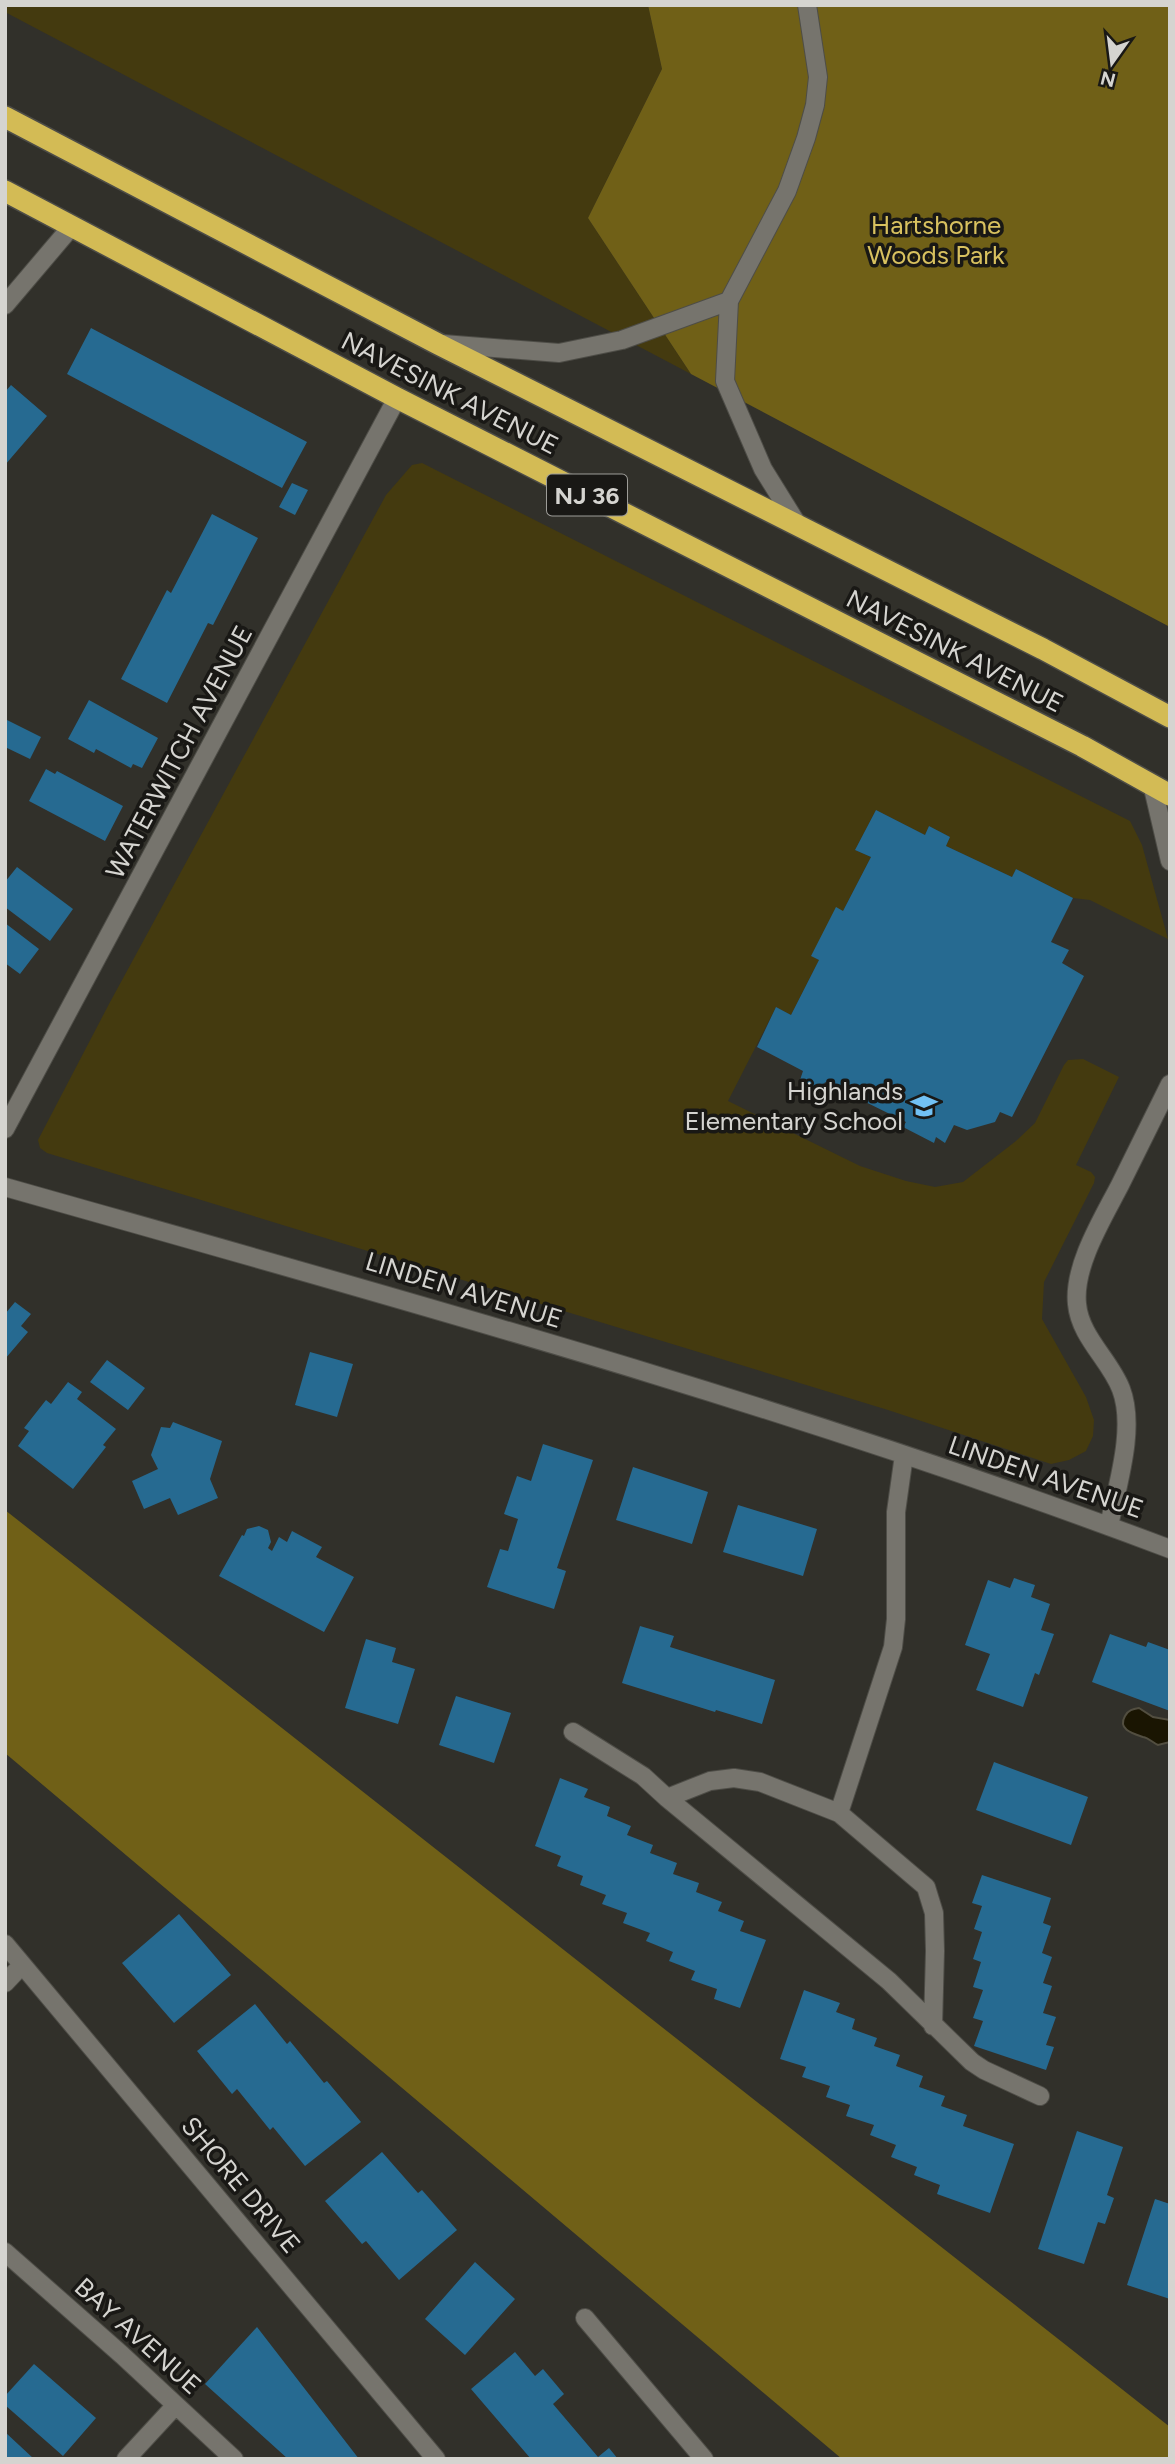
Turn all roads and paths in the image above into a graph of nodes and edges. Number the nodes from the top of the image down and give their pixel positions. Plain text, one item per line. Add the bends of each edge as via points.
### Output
1 (807, 5) edge
2 (5, 117) edge
3 (5, 191) edge
4 (72, 226) junction
5 (729, 301) junction
6 (5, 304) edge
7 (438, 344) junction
8 (397, 398) junction
9 (800, 528) junction
10 (1170, 717) edge
11 (1161, 790) edge
12 (1170, 861) edge
13 (1170, 1084) edge
14 (5, 1129) edge
15 (5, 1187) edge
16 (904, 1455) junction
17 (1109, 1526) junction
18 (1170, 1549) edge
19 (573, 1732) dead end
20 (667, 1798) junction
21 (839, 1813) junction
22 (5, 1944) edge
23 (22, 1965) junction
24 (5, 1983) edge
25 (933, 2026) junction
26 (1040, 2096) dead end
27 (5, 2252) edge
28 (585, 2318) dead end
29 (175, 2406) junction
30 (126, 2459) edge
31 (234, 2459) edge
32 (436, 2459) edge
33 (704, 2459) edge

1 - 5 street via 818,78 815,105 787,191
2 - 7 highway, NAVESINK AVENUE / NJ 36
3 - 4 highway, NAVESINK AVENUE / NJ 36
4 - 6 street
4 - 8 highway, NAVESINK AVENUE / NJ 36
5 - 7 street via 622,340 559,353
5 - 9 street via 725,381 763,469
7 - 9 highway, NAVESINK AVENUE / NJ 36
8 - 11 highway, NAVESINK AVENUE / NJ 36
8 - 14 street, WATERWITCH AVENUE
9 - 10 highway, NAVESINK AVENUE / NJ 36
11 - 12 street
13 - 17 street via 1087,1254 1079,1281 1077,1304 1083,1326 1121,1388 1126,1408 1126,1434
15 - 16 street, LINDEN AVENUE via 346,1282
16 - 17 street, LINDEN AVENUE
16 - 21 street via 896,1512 893,1647
17 - 18 street, LINDEN AVENUE
19 - 20 street via 643,1776
20 - 21 street via 710,1781 734,1778
20 - 25 street via 889,1981
21 - 25 street via 926,1887 934,1913
22 - 23 street, SHORE DRIVE
23 - 24 street
23 - 32 street, SHORE DRIVE
25 - 26 street via 984,2070
27 - 29 street, BAY AVENUE
28 - 33 street
29 - 30 street
29 - 31 street, BAY AVENUE

